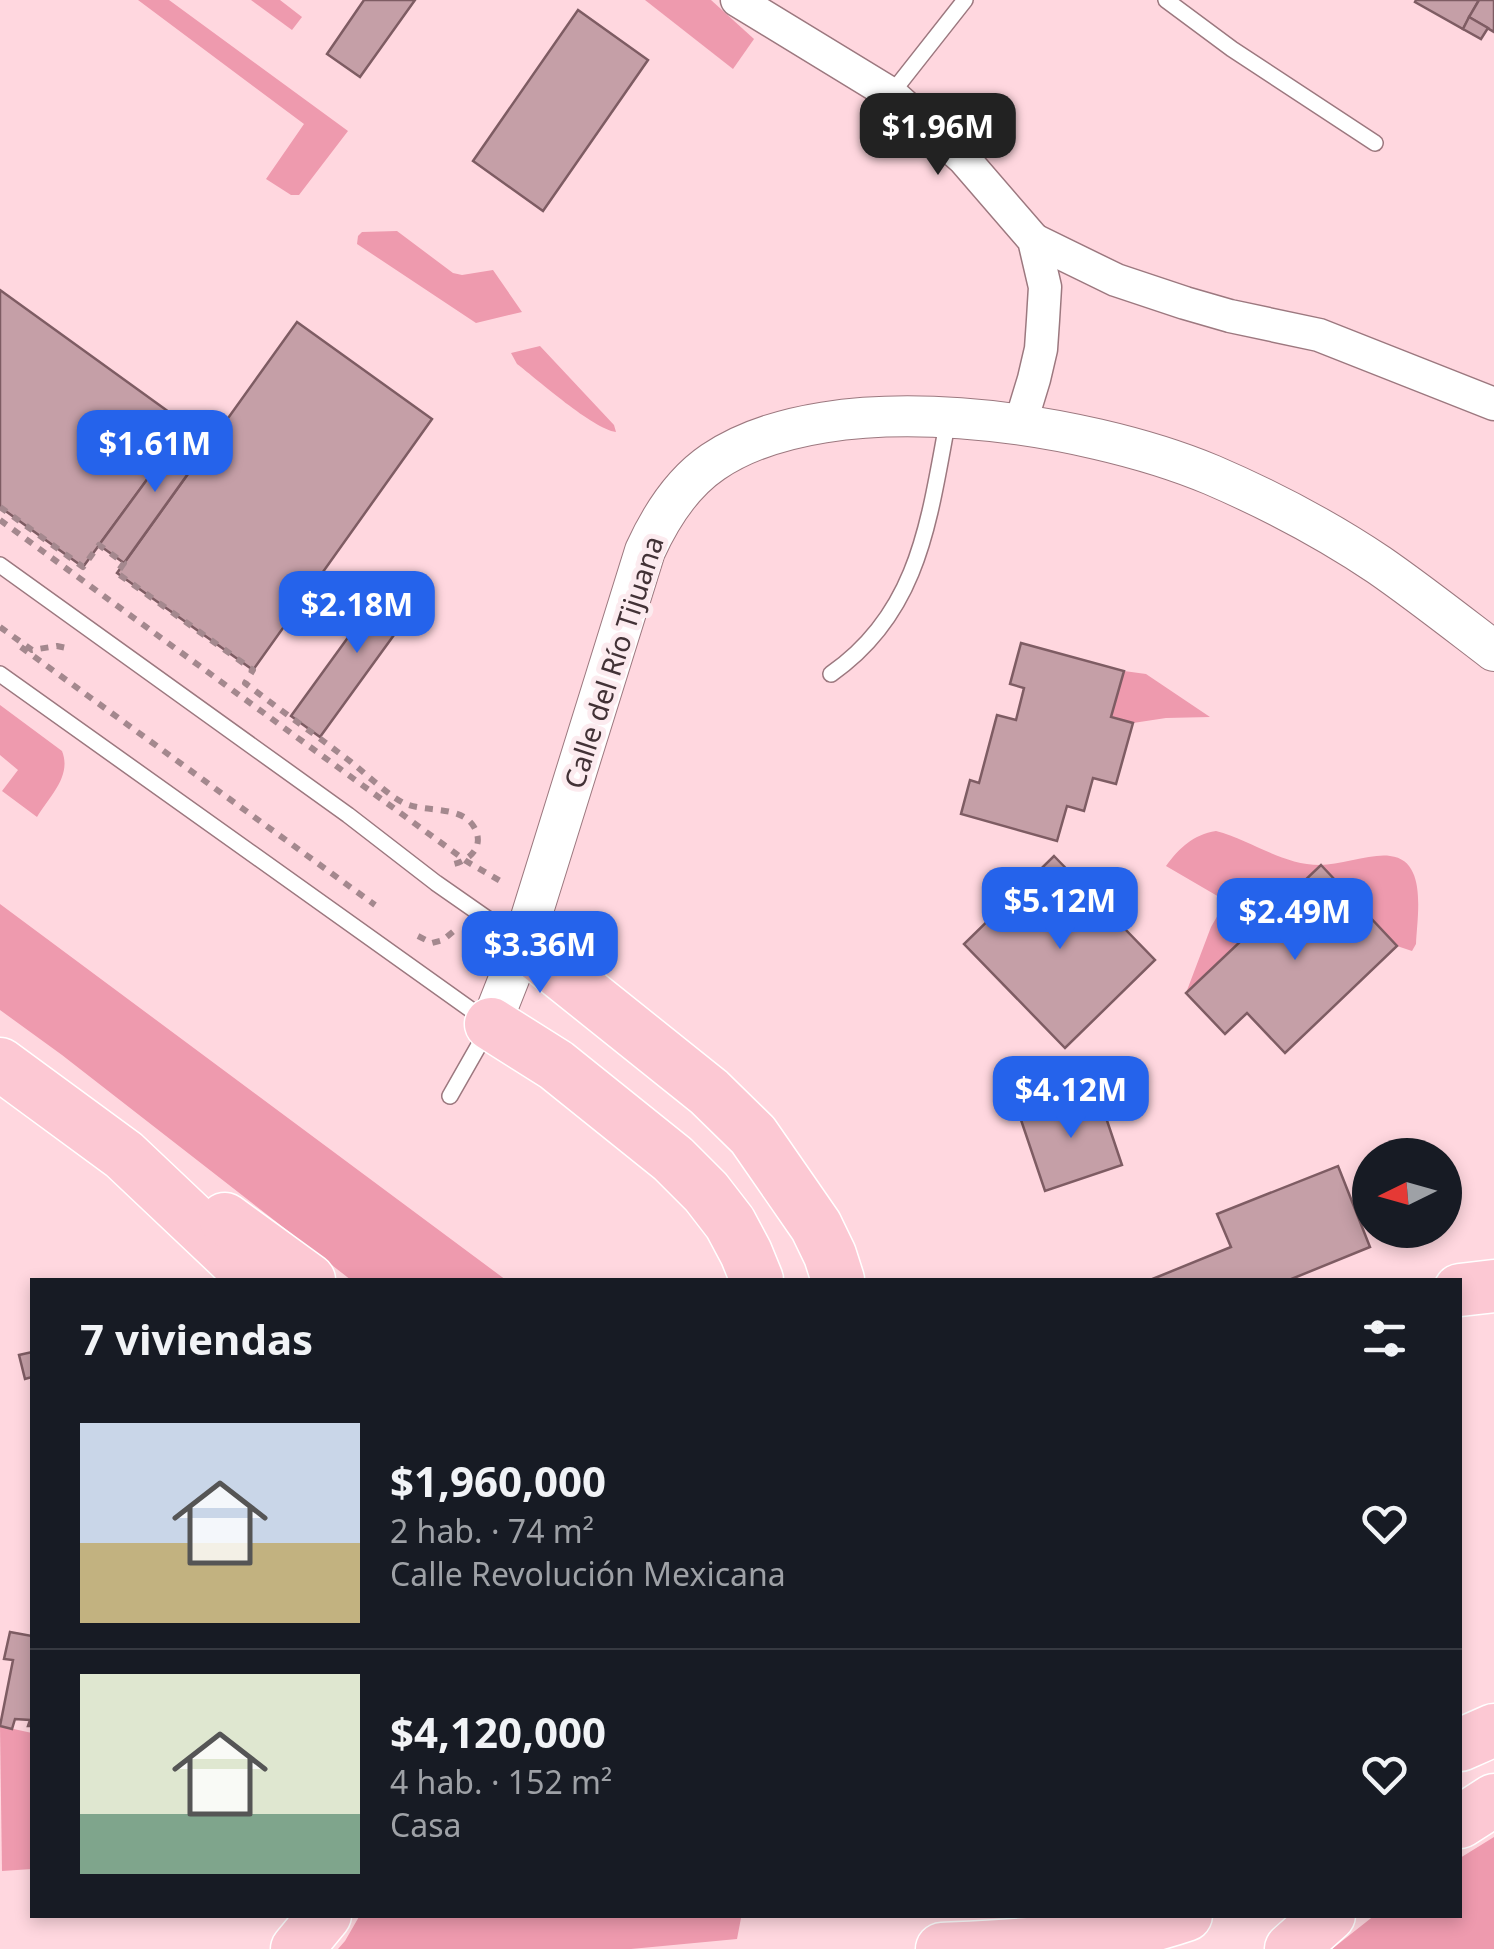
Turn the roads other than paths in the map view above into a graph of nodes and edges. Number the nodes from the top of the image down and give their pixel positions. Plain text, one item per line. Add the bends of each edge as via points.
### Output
1 (737, 0) edge
2 (965, 0) edge
3 (1166, 0) edge
4 (891, 94) junction
5 (1375, 143) dead end
6 (1034, 240) junction
7 (1494, 404) edge
8 (948, 418) junction
9 (1020, 425) junction
10 (0, 565) edge
11 (1494, 651) edge
12 (0, 674) edge
13 (830, 674) dead end
14 (529, 923) junction
15 (491, 1024) junction
16 (0, 1064) edge
17 (450, 1096) dead end
18 (124, 1155) junction
19 (250, 1278) edge
20 (305, 1278) edge
21 (756, 1278) edge
22 (837, 1278) edge
23 (1494, 1286) edge
24 (1462, 1290) edge
25 (1494, 1730) edge
26 (1462, 1744) edge
27 (1494, 1789) edge
28 (1494, 1800) edge
29 (1462, 1802) edge
30 (1462, 1821) edge
31 (323, 1918) edge
32 (1177, 1918) edge
33 (1325, 1918) edge
34 (298, 1949) edge
35 (942, 1949) edge
36 (1292, 1949) edge

1 - 4 street
2 - 4 lane
3 - 5 lane
4 - 6 street via 964,159
6 - 7 street via 1116,280 1318,335
6 - 9 street via 1045,287 1041,349
8 - 9 street, Calle del Río Tijuana
8 - 13 lane via 926,532 898,605 865,648
8 - 14 street, Calle del Río Tijuana via 874,417 768,435 711,463 672,502 645,551
9 - 11 street, Calle del Río Tijuana via 1162,456 1275,505 1380,565
10 - 14 lane via 436,883
12 - 15 lane
14 - 15 street
14 - 22 highway via 753,1135 816,1226
15 - 17 lane
15 - 21 highway via 556,1065 706,1192 730,1223
16 - 18 highway
18 - 19 highway
18 - 20 highway
23 - 24 highway
25 - 26 highway
27 - 29 highway
28 - 30 highway
31 - 34 highway
32 - 35 highway via 1104,1936
33 - 36 highway

